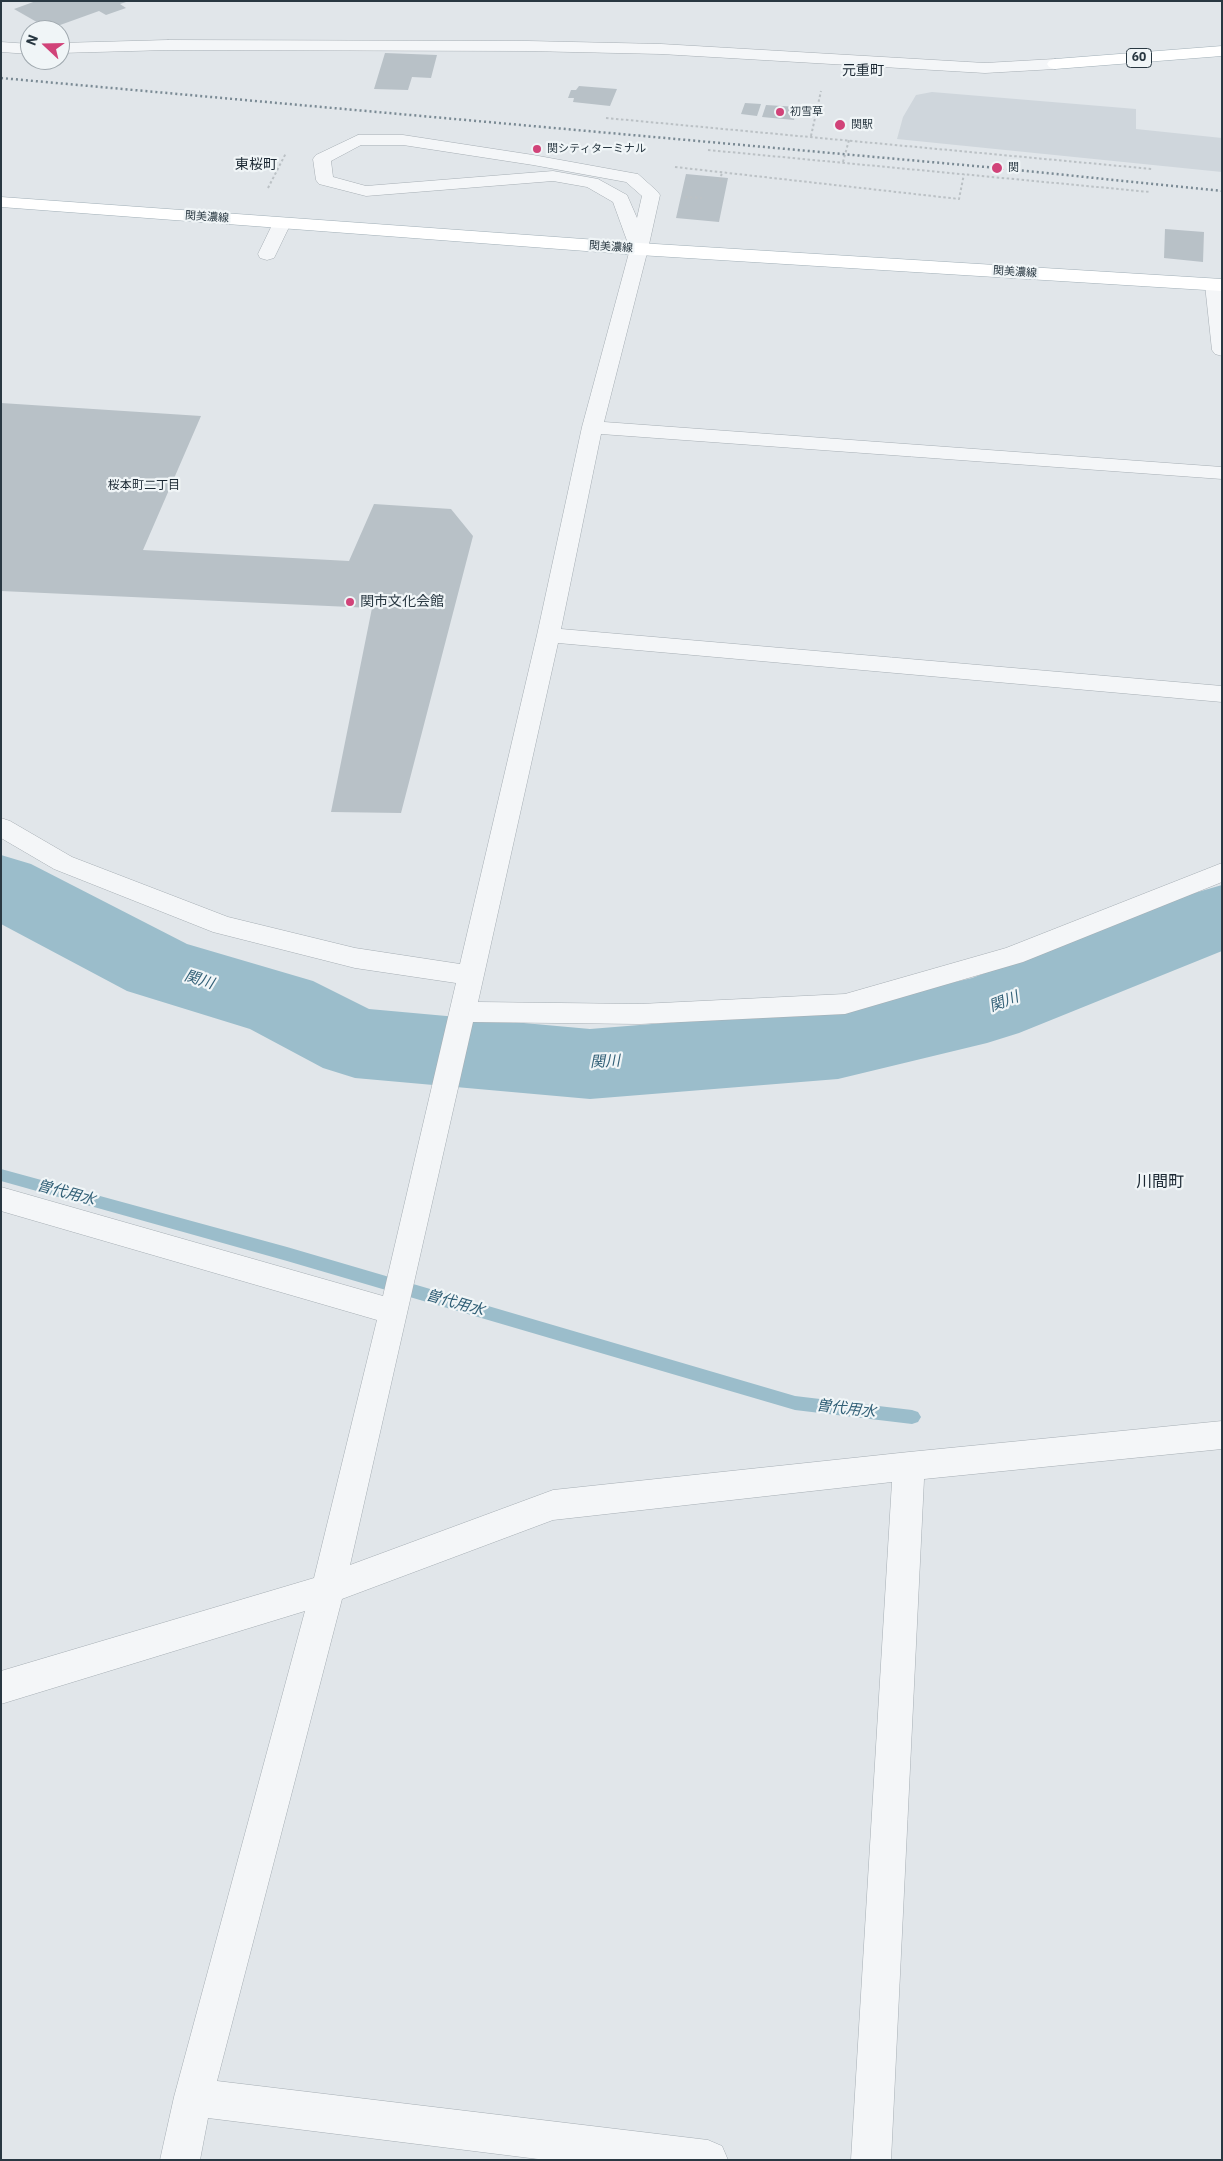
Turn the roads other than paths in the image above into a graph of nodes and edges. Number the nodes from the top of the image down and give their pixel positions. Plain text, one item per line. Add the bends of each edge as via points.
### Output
1 (1, 47) edge
2 (20, 48) edge
3 (70, 48) edge
4 (1222, 51) edge
5 (1055, 64) joint
6 (1, 202) edge
7 (282, 223) junction
8 (639, 249) junction
9 (267, 254) dead end
10 (1218, 285) edge
11 (1222, 350) edge
12 (592, 427) junction
13 (1222, 473) edge
14 (548, 635) junction
15 (1222, 694) edge
16 (1, 826) edge
17 (1222, 872) edge
18 (471, 975) junction
19 (462, 1012) junction
20 (1, 1199) edge
21 (394, 1312) junction
22 (1222, 1436) edge
23 (909, 1466) junction
24 (328, 1589) junction
25 (1, 1688) edge
26 (193, 2097) junction
27 (180, 2160) edge
28 (708, 2160) edge
29 (871, 2160) edge

1 - 2 street
3 - 5 street via 168,45 661,48 985,68
4 - 5 main road, 60
6 - 7 main road, 関美濃線
7 - 8 main road, 関美濃線
7 - 9 street
8 - 8 street via 621,199 592,183 553,176 366,191 325,180 322,159 358,140 403,140 632,178 650,195
8 - 10 main road, 関美濃線
8 - 12 street
10 - 11 street
12 - 13 street
12 - 14 street
14 - 15 street
14 - 18 street
16 - 18 street via 63,863 222,924 356,958
17 - 19 street via 1014,955 845,1004 640,1014
18 - 19 street
19 - 21 street
20 - 21 street
21 - 24 street
22 - 23 street
23 - 24 street via 553,1505
23 - 29 street
24 - 25 street
24 - 26 street
26 - 27 street
26 - 28 street

